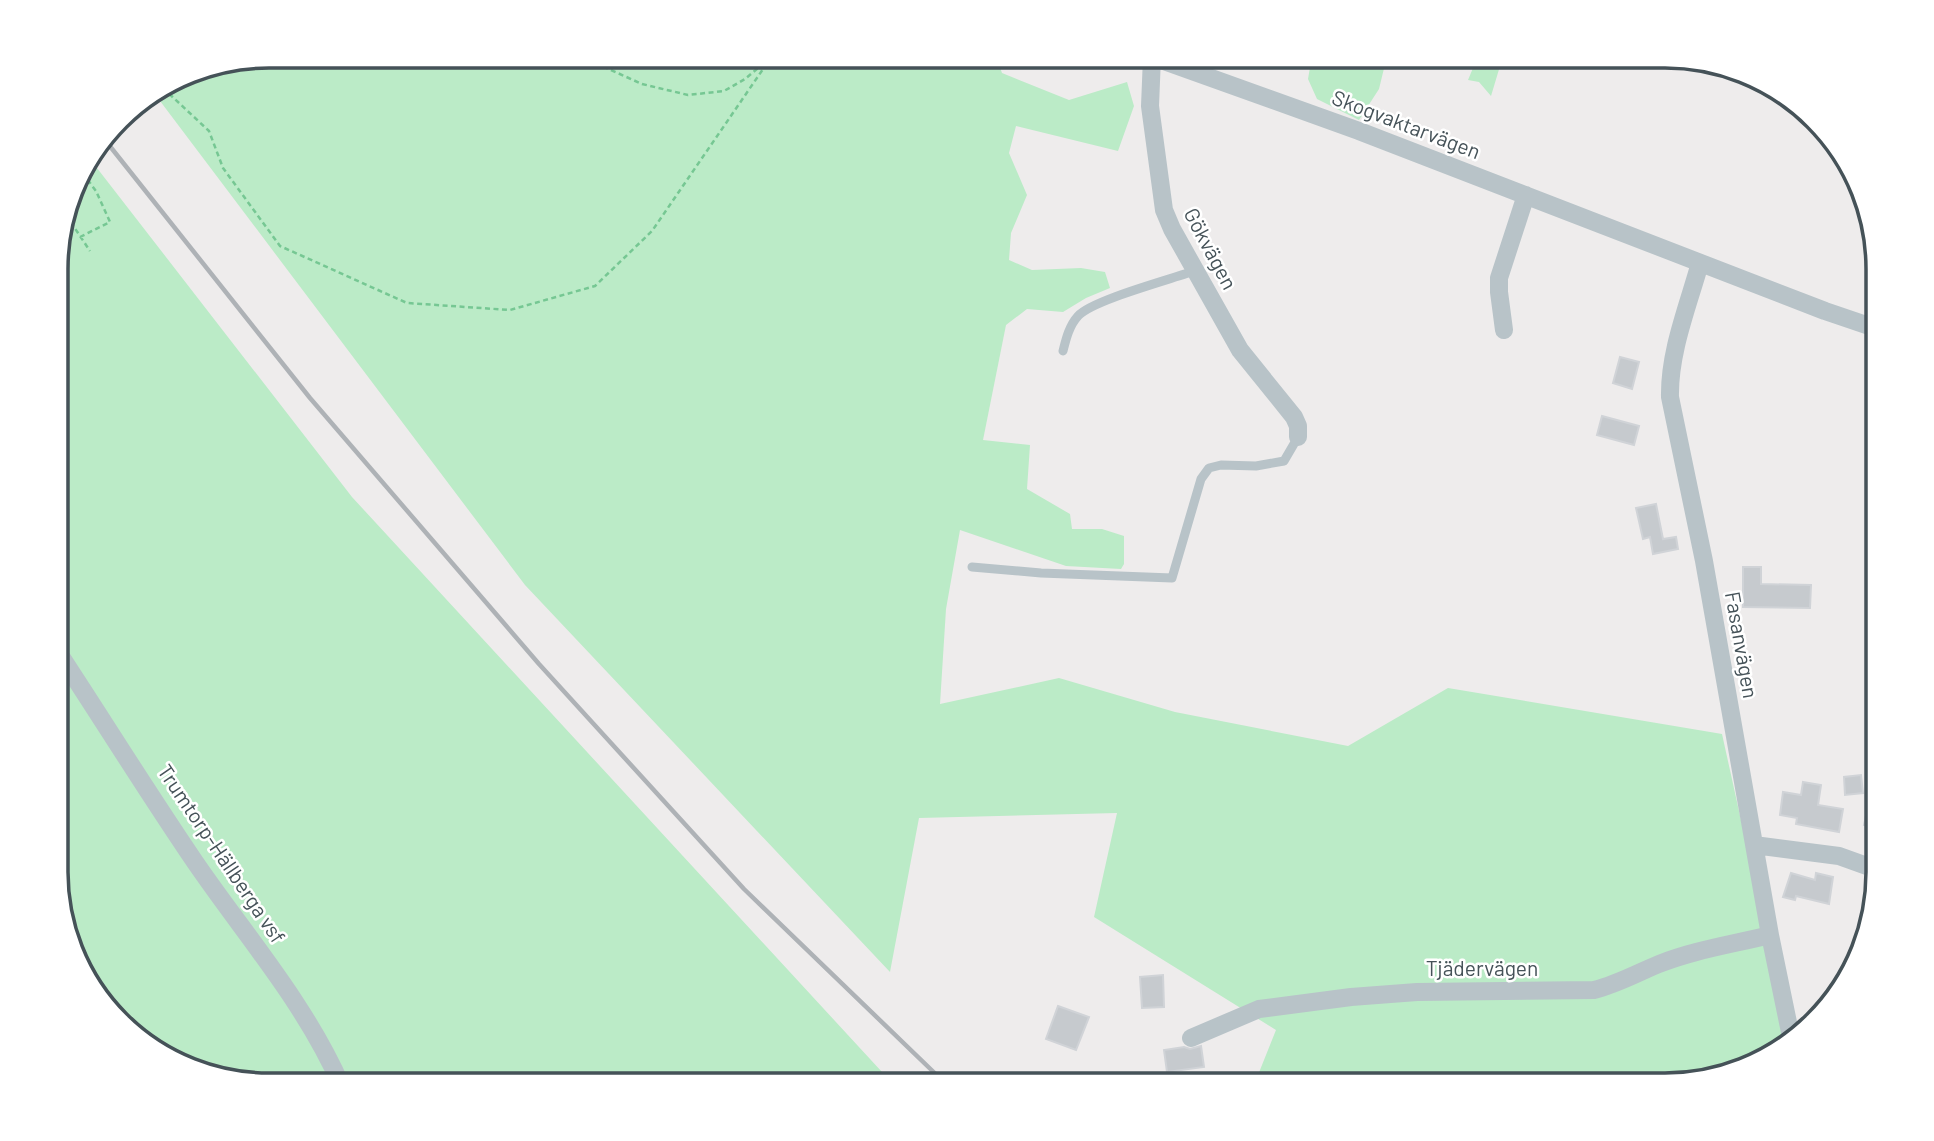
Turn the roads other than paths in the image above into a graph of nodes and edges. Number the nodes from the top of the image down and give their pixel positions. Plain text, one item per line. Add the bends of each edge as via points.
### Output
1 (1151, 68) edge
2 (1186, 68) edge
3 (1526, 195) junction
4 (1700, 263) junction
5 (1196, 270) junction
6 (1865, 325) edge
7 (1504, 330) dead end
8 (1063, 352) dead end
9 (1298, 437) joint
10 (972, 567) dead end
11 (68, 667) edge
12 (1754, 845) junction
13 (1865, 865) edge
14 (1770, 935) junction
15 (1791, 1028) edge
16 (1191, 1038) dead end
17 (335, 1073) edge

1 - 5 street, Gökvägen via 1150,106 1164,210
2 - 3 street, Skogvaktarvägen
3 - 4 street, Skogvaktarvägen
3 - 7 street via 1499,278
4 - 6 street, Skogvaktarvägen
4 - 12 street, Fasanvägen via 1673,359 1670,397
5 - 8 lane via 1091,306 1076,318
5 - 9 street, Gökvägen via 1240,350 1294,417
9 - 10 lane via 1284,461 1209,468 1201,479 1172,578
11 - 17 street, Trumtorp-Hällberga vsf via 195,862 291,996
12 - 13 street via 1839,856
12 - 14 street, Fasanvägen
14 - 15 street, Fasanvägen
14 - 16 street, Tjädervägen via 1683,956 1617,985 1594,990 1351,997 1259,1009

